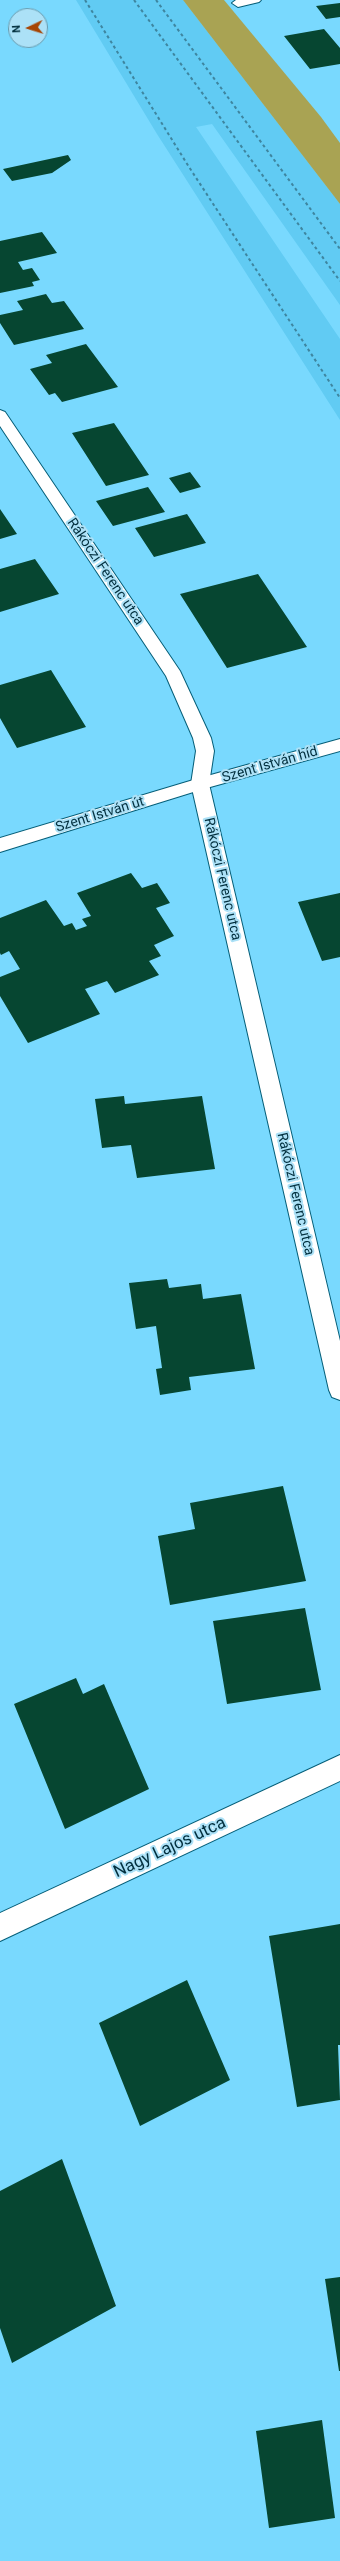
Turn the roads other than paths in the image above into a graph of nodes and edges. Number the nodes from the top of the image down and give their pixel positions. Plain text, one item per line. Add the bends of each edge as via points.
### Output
1 (255, 0) edge
2 (238, 3) dead end
3 (0, 415) edge
4 (337, 746) edge
5 (200, 784) junction
6 (0, 845) edge
7 (340, 1390) edge
8 (340, 1768) edge
9 (0, 1927) edge

1 - 2 street
3 - 5 street, Rákóczi Ferenc utca via 174,676 202,738 204,750
4 - 5 street, Szent István híd
5 - 6 street, Szent István út
5 - 7 street, Rákóczi Ferenc utca
8 - 9 street, Nagy Lajos utca

